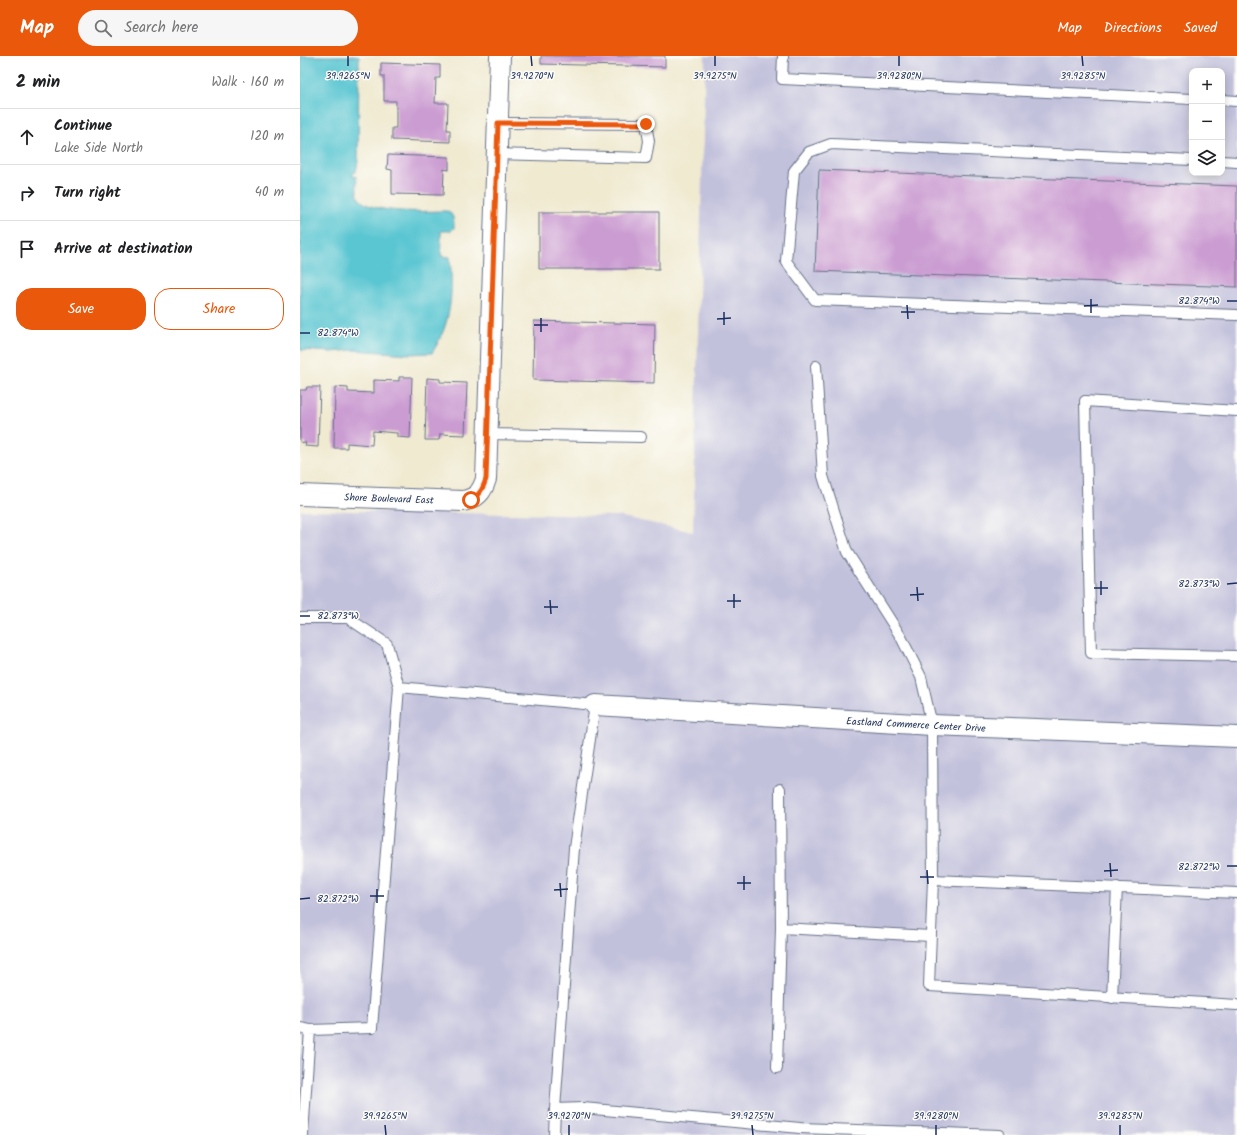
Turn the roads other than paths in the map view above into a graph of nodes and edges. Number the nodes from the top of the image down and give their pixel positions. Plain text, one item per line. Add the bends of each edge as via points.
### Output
1 (500, 56) edge
2 (783, 56) edge
3 (1189, 99) edge
4 (1225, 100) edge
5 (1237, 101) edge
6 (498, 123) junction
7 (497, 154) junction
8 (1189, 160) edge
9 (1225, 161) edge
10 (1237, 162) edge
11 (1237, 315) edge
12 (816, 366) dead end
13 (1237, 411) edge
14 (487, 434) junction
15 (641, 437) dead end
16 (300, 495) edge
17 (300, 618) edge
18 (1237, 656) edge
19 (399, 688) junction
20 (594, 705) junction
21 (932, 725) junction
22 (1237, 737) edge
23 (780, 789) dead end
24 (933, 880) junction
25 (1117, 887) junction
26 (1237, 893) edge
27 (781, 928) junction
28 (931, 936) junction
29 (1112, 998) junction
30 (1237, 1005) edge
31 (300, 1028) edge
32 (310, 1030) junction
33 (777, 1068) dead end
34 (555, 1109) junction
35 (303, 1135) edge
36 (554, 1135) edge
37 (1000, 1135) edge

1 - 6 street
2 - 3 lane via 782,79
4 - 5 lane
6 - 7 street
6 - 7 lane via 646,124 649,141 646,158
7 - 14 street
8 - 11 lane via 831,144 810,152 794,171 786,261 815,300
9 - 10 lane
12 - 21 lane via 823,476 847,552 901,637 921,677
13 - 18 lane via 1085,402 1091,653
14 - 15 lane
14 - 16 street, Shore Boulevard East via 486,479 483,488 471,500
17 - 19 lane via 348,618 387,644
19 - 20 lane
19 - 32 lane via 372,1028
20 - 21 street, Eastland Commerce Center Drive
20 - 34 lane via 574,848
21 - 22 street, Eastland Commerce Center Drive
21 - 24 lane
23 - 27 lane
24 - 25 lane
24 - 28 lane
25 - 26 lane
25 - 29 lane
27 - 28 lane
27 - 33 lane
28 - 29 lane via 929,986
29 - 30 lane
31 - 32 lane
32 - 35 lane
34 - 36 lane
34 - 37 lane via 583,1108 800,1128

